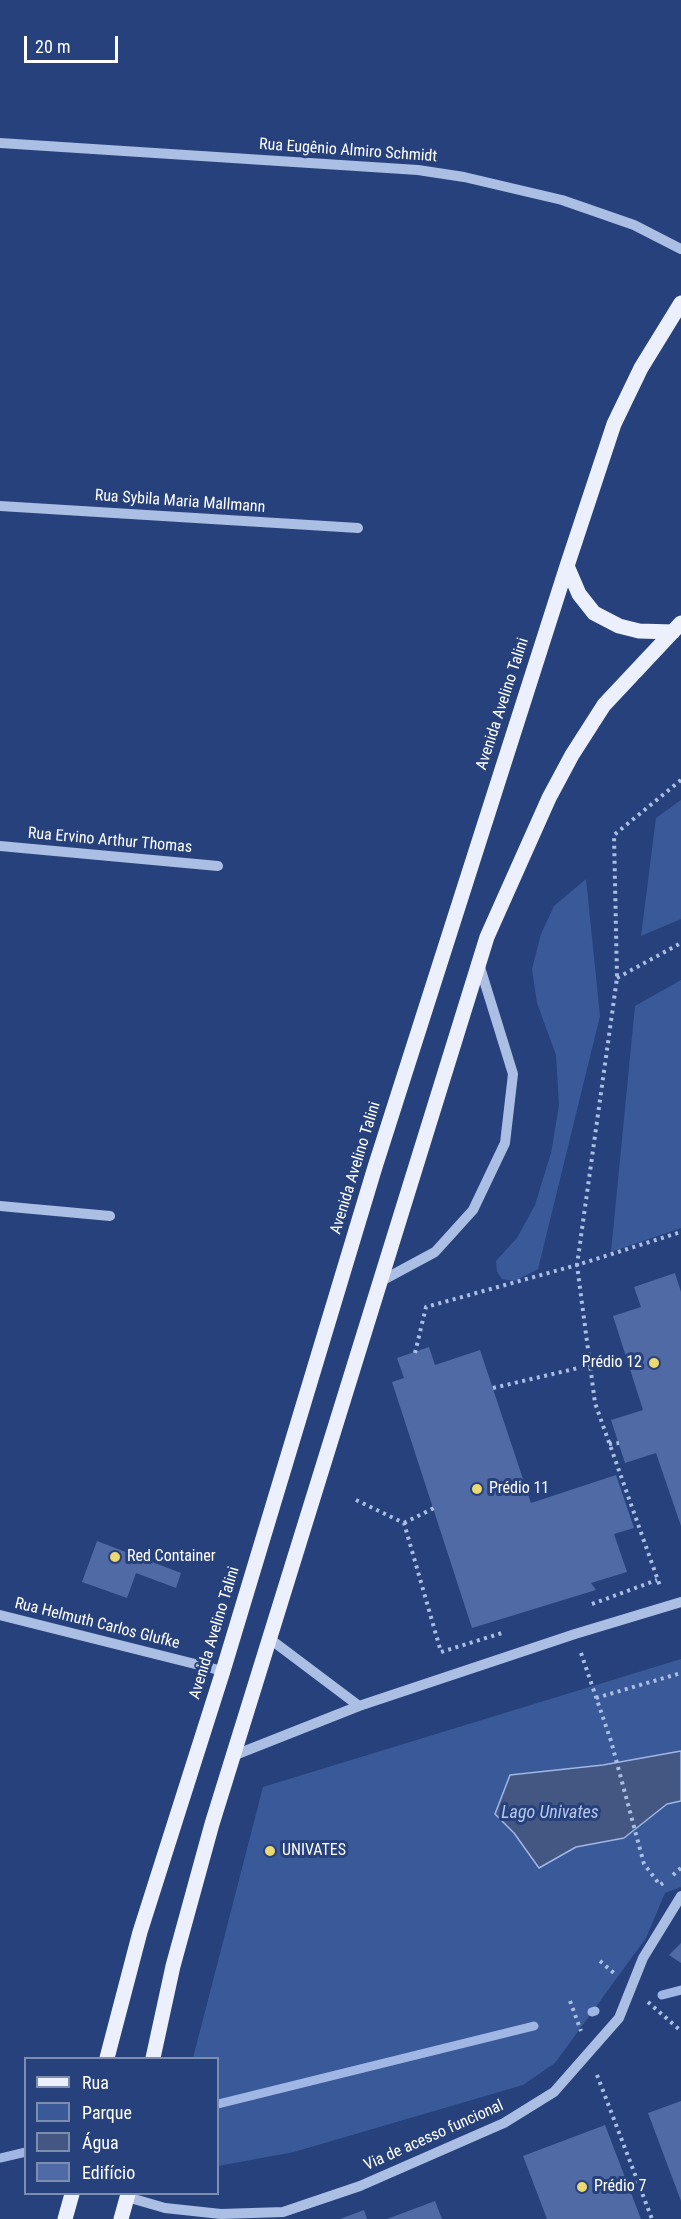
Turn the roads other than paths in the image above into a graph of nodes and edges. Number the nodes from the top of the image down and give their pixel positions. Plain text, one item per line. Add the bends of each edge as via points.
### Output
1 (0, 142) edge
2 (681, 249) edge
3 (681, 303) edge
4 (0, 506) edge
5 (358, 528) dead end
6 (567, 566) junction
7 (677, 627) edge
8 (0, 846) edge
9 (218, 866) dead end
10 (479, 964) junction
11 (0, 1206) edge
12 (110, 1216) dead end
13 (383, 1280) junction
14 (681, 1602) edge
15 (0, 1615) edge
16 (270, 1639) junction
17 (223, 1671) junction
18 (359, 1706) junction
19 (235, 1755) junction
20 (681, 1896) edge
21 (107, 2057) edge
22 (153, 2057) edge
23 (71, 2195) edge
24 (128, 2195) edge
25 (65, 2219) edge
26 (121, 2219) edge

1 - 2 street, Rua Eugênio Almiro Schmidt via 418,170 464,177 562,200 634,225
3 - 6 main road, Avenida Avelino Talini via 641,368 615,424
4 - 5 street, Rua Sybila Maria Mallmann
6 - 7 main road via 579,594 594,613 629,629
6 - 17 main road, Avenida Avelino Talini via 378,1155
7 - 10 main road via 604,705 572,754 487,937
8 - 9 street, Rua Ervino Arthur Thomas
10 - 13 main road
10 - 13 street via 513,1074 505,1143 473,1210 443,1244
11 - 12 street
13 - 16 main road
14 - 18 street
15 - 17 street, Rua Helmuth Carlos Glufke
16 - 18 street
16 - 19 main road
17 - 21 main road, Avenida Avelino Talini via 140,1932
18 - 19 street
19 - 22 main road via 173,1966
20 - 24 street, Via de acesso funcional via 643,1958 619,2019 554,2091 504,2123 360,2186 283,2212 221,2214 165,2208
23 - 25 main road
24 - 26 main road

